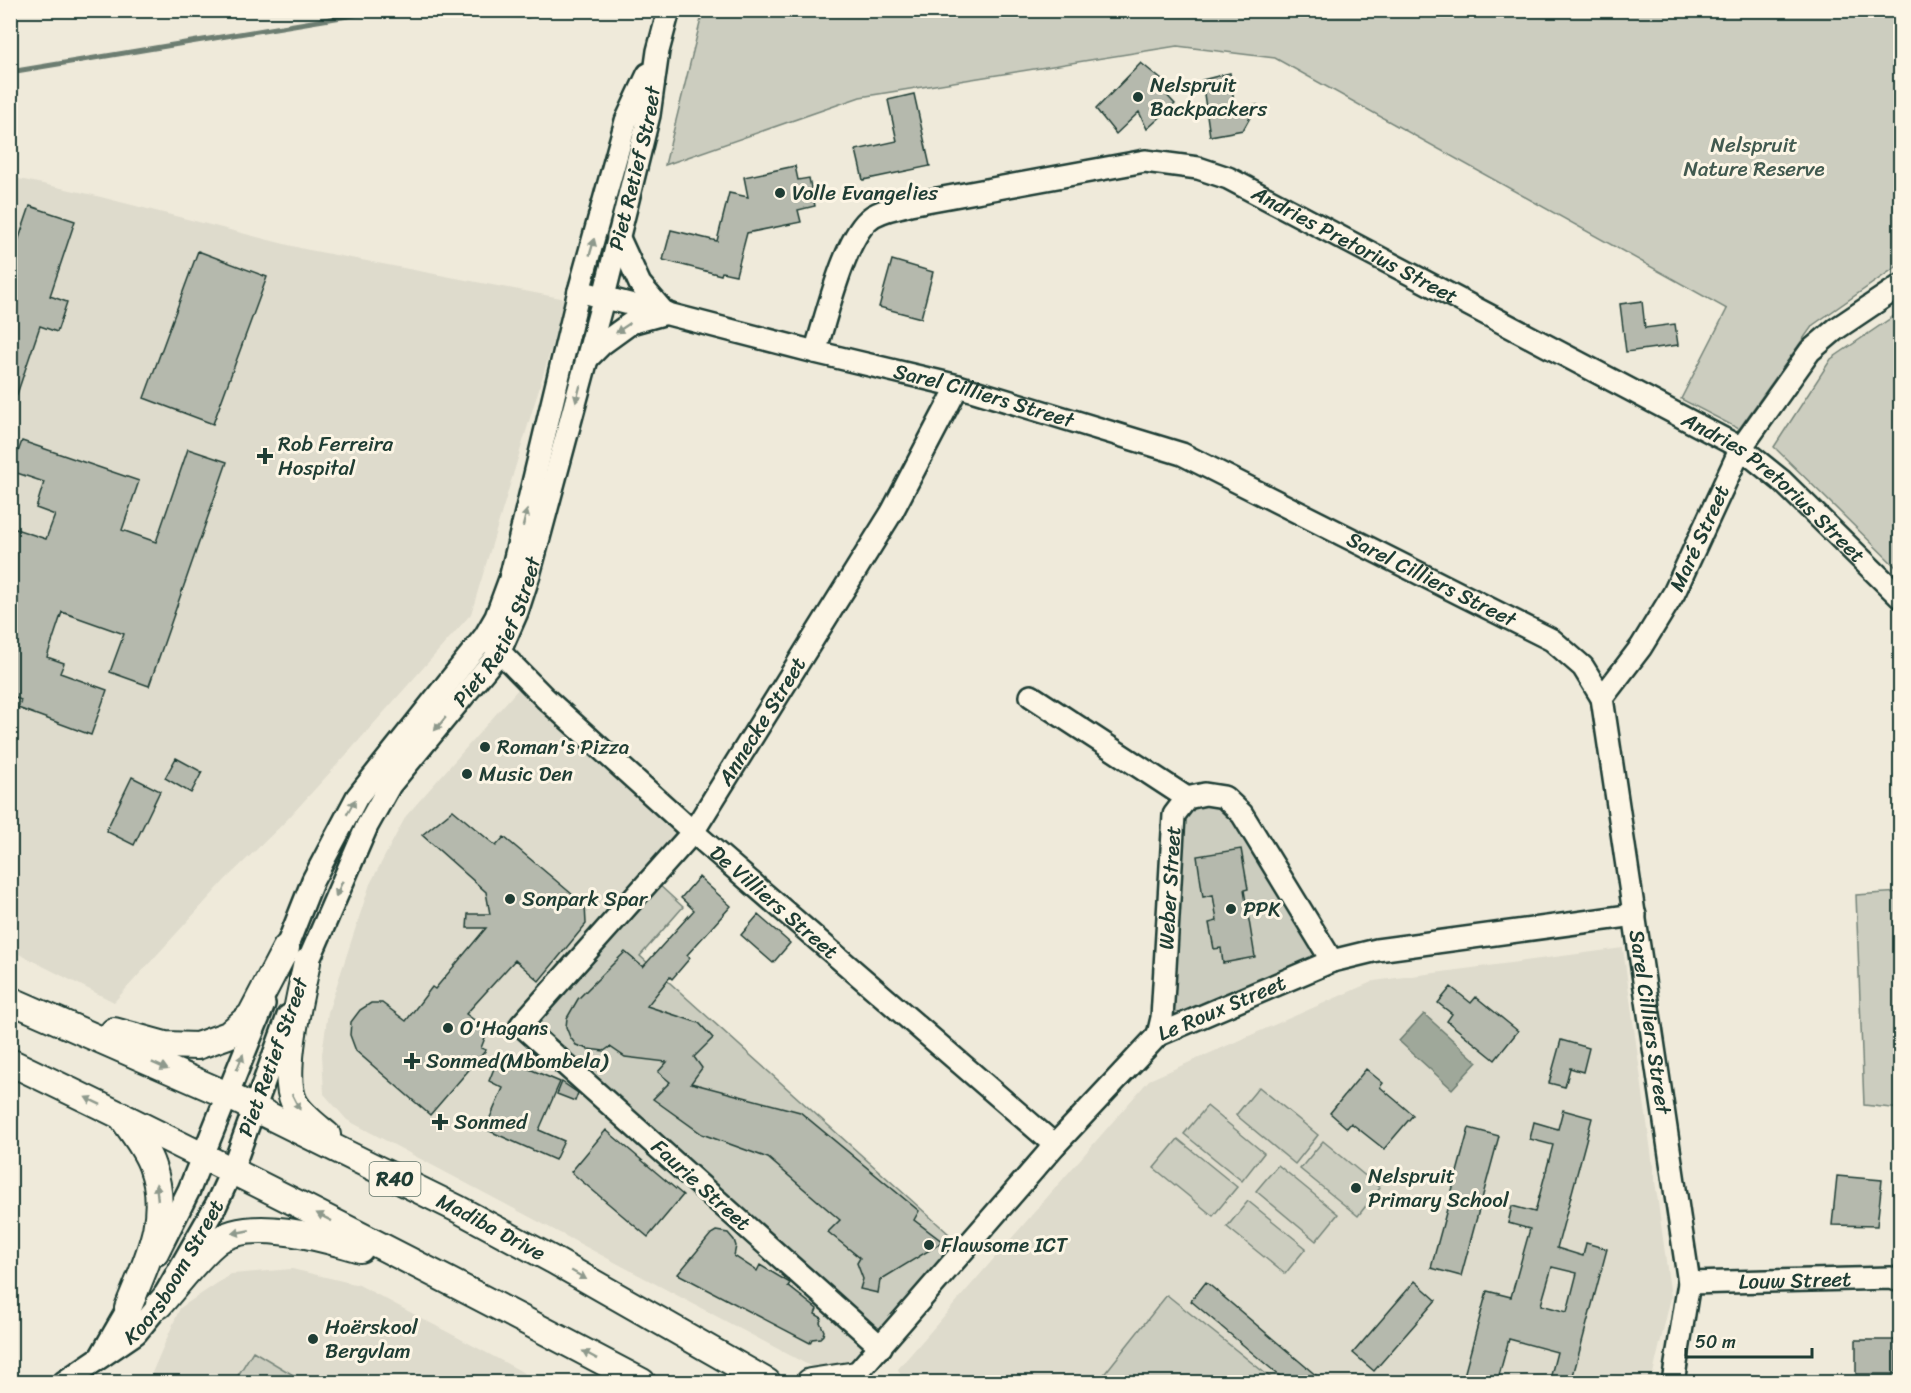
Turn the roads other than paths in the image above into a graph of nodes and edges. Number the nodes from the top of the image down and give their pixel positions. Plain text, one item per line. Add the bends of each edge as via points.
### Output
1 (669, 10) edge
2 (658, 51) junction
3 (618, 236) junction
4 (1900, 286) edge
5 (579, 291) junction
6 (604, 296) junction
7 (665, 312) junction
8 (815, 352) junction
9 (587, 360) junction
10 (958, 386) junction
11 (1741, 448) junction
12 (1900, 597) edge
13 (485, 636) junction
14 (499, 653) junction
15 (1031, 696) dead end
16 (1602, 698) junction
17 (1187, 798) junction
18 (693, 832) junction
19 (1635, 915) junction
20 (296, 955) junction
21 (1332, 961) junction
22 (10, 1000) edge
23 (521, 1024) joint
24 (1158, 1035) junction
25 (10, 1062) edge
26 (227, 1095) junction
27 (255, 1110) junction
28 (121, 1115) junction
29 (1055, 1145) junction
30 (202, 1155) junction
31 (355, 1160) junction
32 (232, 1170) junction
33 (421, 1267) junction
34 (1900, 1281) edge
35 (1689, 1283) junction
36 (159, 1305) junction
37 (128, 1308) junction
38 (99, 1358) junction
39 (865, 1369) edge
40 (64, 1383) edge
41 (642, 1383) edge
42 (767, 1383) edge
43 (810, 1383) edge
44 (1673, 1383) edge

1 - 2 street, Piet Retief Street
2 - 3 street, Piet Retief Street via 649,115
5 -> 2 street, Piet Retief Street via 627,121
3 - 6 street, Piet Retief Street
3 - 7 street via 639,284
4 - 11 street, Maré Street via 1810,351
5 - 6 street, Sarel Cilliers Street
13 -> 5 street, Piet Retief Street via 510,579
6 - 7 street, Sarel Cilliers Street
6 - 9 street, Piet Retief Street
7 - 8 street, Sarel Cilliers Street
7 -> 9 street via 631,323
8 - 10 street, Sarel Cilliers Street
8 - 11 street, Andries Pretorius Street via 848,250 867,220 878,213 1145,161 1198,168 1228,178
9 -> 14 street, Piet Retief Street via 529,575
10 - 16 street, Sarel Cilliers Street via 1182,454 1552,640 1583,667
10 - 18 street, Annecke Street via 892,512
11 - 12 street, Andries Pretorius Street via 1782,481
11 - 16 street, Maré Street via 1674,593 1641,647
13 - 14 street, De Villiers Street
20 -> 13 street, Piet Retief Street via 313,880 357,796
14 - 18 street, De Villiers Street
14 -> 20 street, Piet Retief Street via 390,785
15 - 17 street
16 - 19 street, Sarel Cilliers Street
17 - 21 street, Weber Street via 1205,794 1224,797 1242,814
17 - 24 street, Weber Street via 1174,815
18 - 23 street, Annecke Street
18 - 29 street, De Villiers Street
19 - 21 street, Le Roux Street via 1377,950
19 - 35 street, Sarel Cilliers Street
20 - 22 main road via 251,1015 228,1035 197,1046 152,1042
26 -> 20 street, Piet Retief Street
20 - 27 street, Piet Retief Street
20 -> 31 main road via 290,1053 294,1101 304,1115
21 - 24 street, Le Roux Street
22 -> 26 main road, Madiba Drive / R40
23 - 39 street, Faurie Street
24 - 29 street, Le Roux Street
28 -> 25 main road
26 - 27 main road, Madiba Drive / R40
26 - 30 street, Piet Retief Street
27 - 31 main road, Madiba Drive / R40
27 - 32 street, Piet Retief Street
28 - 30 main road
37 -> 28 main road via 157,1234 159,1193 152,1164
29 - 39 street, Le Roux Street
30 - 32 main road
30 - 37 street, Koorsboom Street via 146,1279
31 -> 42 main road, Madiba Drive / R40 via 526,1245
33 -> 32 main road
32 - 36 street, Koorsboom Street
33 -> 36 main road via 317,1236 238,1231 216,1242
41 -> 33 main road
34 - 35 street, Louw Street via 1891,1278
35 - 44 street, Sarel Cilliers Street
36 - 38 street, Koorsboom Street via 136,1333
37 - 38 street, Koorsboom Street
38 - 40 street, Koorsboom Street
39 - 43 main road

